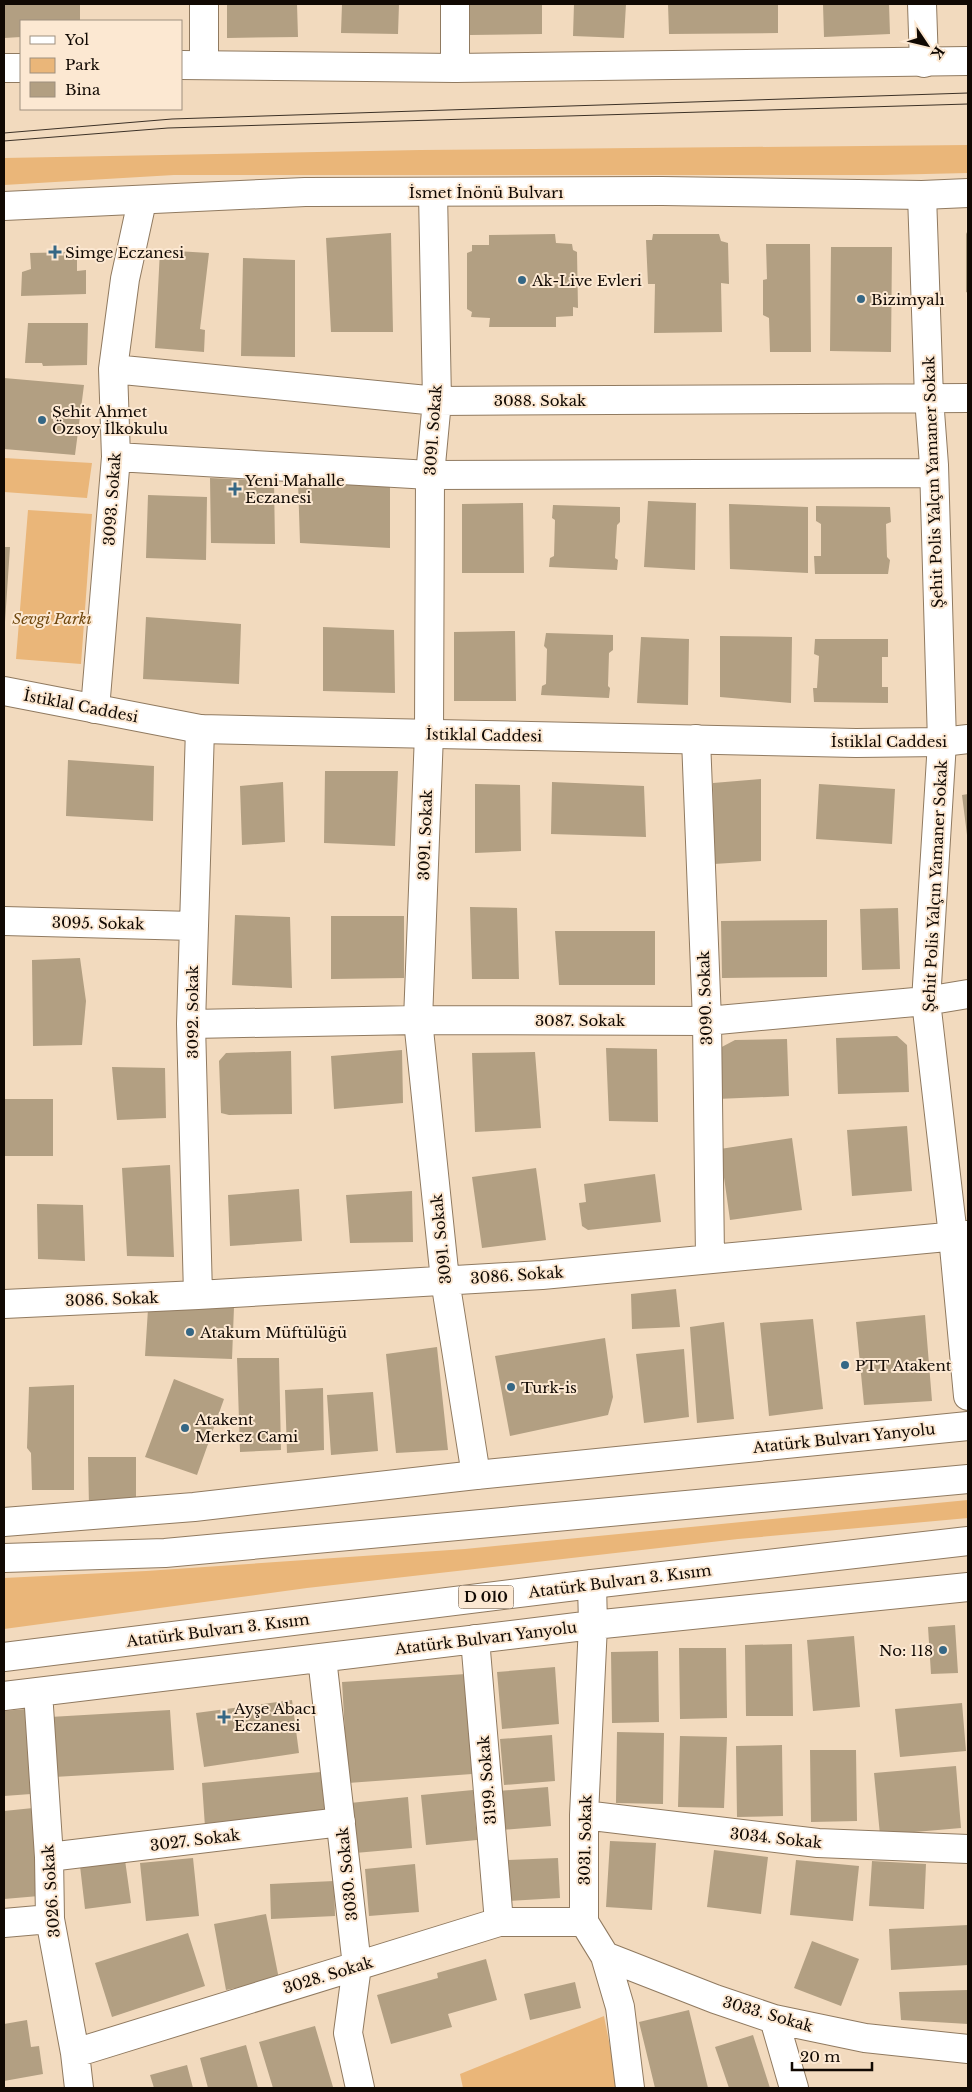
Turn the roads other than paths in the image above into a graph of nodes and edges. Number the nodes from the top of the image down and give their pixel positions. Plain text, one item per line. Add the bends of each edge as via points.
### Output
1 (204, 4) edge
2 (454, 4) edge
3 (922, 4) edge
4 (968, 61) edge
5 (924, 63) junction
6 (193, 65) edge
7 (4, 68) edge
8 (20, 68) edge
9 (454, 68) junction
10 (433, 192) junction
11 (968, 193) edge
12 (922, 195) junction
13 (142, 200) junction
14 (4, 206) edge
15 (113, 369) junction
16 (929, 398) junction
17 (968, 398) edge
18 (437, 401) junction
19 (116, 457) junction
20 (934, 473) junction
21 (430, 475) junction
22 (4, 691) edge
23 (95, 709) junction
24 (200, 729) junction
25 (429, 734) junction
26 (696, 739) junction
27 (968, 739) edge
28 (942, 742) junction
29 (4, 921) edge
30 (193, 926) junction
31 (968, 994) edge
32 (926, 1001) junction
33 (418, 1020) junction
34 (706, 1020) junction
35 (190, 1024) junction
36 (961, 1235) edge
37 (710, 1258) junction
38 (445, 1280) junction
39 (198, 1295) junction
40 (4, 1304) edge
41 (968, 1396) edge
42 (968, 1426) edge
43 (476, 1475) junction
44 (968, 1479) edge
45 (4, 1522) edge
46 (968, 1541) edge
47 (4, 1558) edge
48 (592, 1584) junction
49 (968, 1588) edge
50 (592, 1624) junction
51 (475, 1639) junction
52 (4, 1656) edge
53 (322, 1658) junction
54 (38, 1692) junction
55 (4, 1696) edge
56 (584, 1815) junction
57 (341, 1822) junction
58 (968, 1849) edge
59 (49, 1857) junction
60 (50, 1919) junction
61 (499, 1922) junction
62 (584, 1922) junction
63 (4, 1923) edge
64 (605, 1956) junction
65 (357, 1966) junction
66 (774, 2019) junction
67 (968, 2049) edge
68 (75, 2053) junction
69 (79, 2088) edge
70 (360, 2088) edge
71 (630, 2088) edge
72 (794, 2088) edge

1 - 6 main road
2 - 9 main road
3 - 5 main road
4 - 5 main road
5 - 9 main road
6 - 9 main road
7 - 8 main road
10 - 12 main road, İsmet İnönü Bulvarı
10 - 13 main road, İsmet İnönü Bulvarı via 305,192
10 - 18 main road, 3091. Sokak
11 - 12 main road, İsmet İnönü Bulvarı
12 - 16 main road, Şehit Polis Yalçın Yamaner Sokak
13 - 14 main road, İsmet İnönü Bulvarı
13 - 15 main road, 3093. Sokak via 125,279
15 - 18 main road, 3088. Sokak
15 - 19 main road, 3093. Sokak
16 - 17 main road, 3088. Sokak
16 - 18 main road, 3088. Sokak
16 - 20 main road, Şehit Polis Yalçın Yamaner Sokak
18 - 21 main road, 3091. Sokak
19 - 21 main road
19 - 23 main road, 3093. Sokak
20 - 21 main road
20 - 28 main road, Şehit Polis Yalçın Yamaner Sokak
21 - 25 main road, 3091. Sokak
22 - 23 main road, İstiklal Caddesi
23 - 24 main road, İstiklal Caddesi
24 - 25 main road, İstiklal Caddesi
24 - 30 main road, 3092. Sokak
25 - 26 main road, İstiklal Caddesi
25 - 33 main road, 3091. Sokak
26 - 28 main road, İstiklal Caddesi
26 - 34 main road, 3090. Sokak
27 - 28 main road, İstiklal Caddesi
28 - 32 main road, Şehit Polis Yalçın Yamaner Sokak
29 - 30 main road, 3095. Sokak
30 - 35 main road, 3092. Sokak
31 - 32 main road, 3087. Sokak
32 - 34 main road, 3087. Sokak
32 - 36 main road, Şehit Polis Yalçın Yamaner Sokak
33 - 34 main road, 3087. Sokak
33 - 35 main road, 3087. Sokak
33 - 38 main road, 3091. Sokak
34 - 37 main road, 3090. Sokak
35 - 39 main road, 3092. Sokak
36 - 37 main road, 3086. Sokak
36 - 41 main road, Şehit Polis Yalçın Yamaner Sokak
37 - 38 main road, 3086. Sokak via 542,1275
38 - 39 main road, 3086. Sokak
38 - 43 main road, 3091. Sokak
39 - 40 main road, 3086. Sokak
42 - 43 main road, Atatürk Bulvarı Yanyolu
43 - 45 main road, Atatürk Bulvarı Yanyolu via 194,1507
44 - 47 main road via 165,1553
46 - 48 main road, Atatürk Bulvarı 3. Kısım / D 010
48 - 50 main road, 3031. Sokak
48 - 52 main road, Atatürk Bulvarı 3. Kısım / D 010
49 - 50 main road, Atatürk Bulvarı Yanyolu
50 - 51 main road, Atatürk Bulvarı Yanyolu
50 - 56 main road, 3031. Sokak
51 - 53 main road, Atatürk Bulvarı Yanyolu
51 - 61 main road, 3199. Sokak
53 - 54 main road, Atatürk Bulvarı Yanyolu
53 - 57 main road, 3030. Sokak
54 - 55 main road, Atatürk Bulvarı Yanyolu
54 - 59 main road, 3026. Sokak
56 - 58 main road, 3034. Sokak via 818,1843
56 - 62 main road, 3031. Sokak
57 - 59 main road, 3027. Sokak
57 - 65 main road, 3030. Sokak
59 - 60 main road, 3026. Sokak
60 - 63 main road
60 - 68 main road, 3026. Sokak
61 - 62 main road, 3028. Sokak
61 - 65 main road, 3028. Sokak
62 - 64 main road
64 - 66 main road, 3033. Sokak
64 - 71 main road via 620,2007
65 - 68 main road, 3028. Sokak
65 - 70 main road, 3030. Sokak via 348,2034
66 - 67 main road, 3033. Sokak via 865,2038
66 - 72 main road
68 - 69 main road, 3026. Sokak

